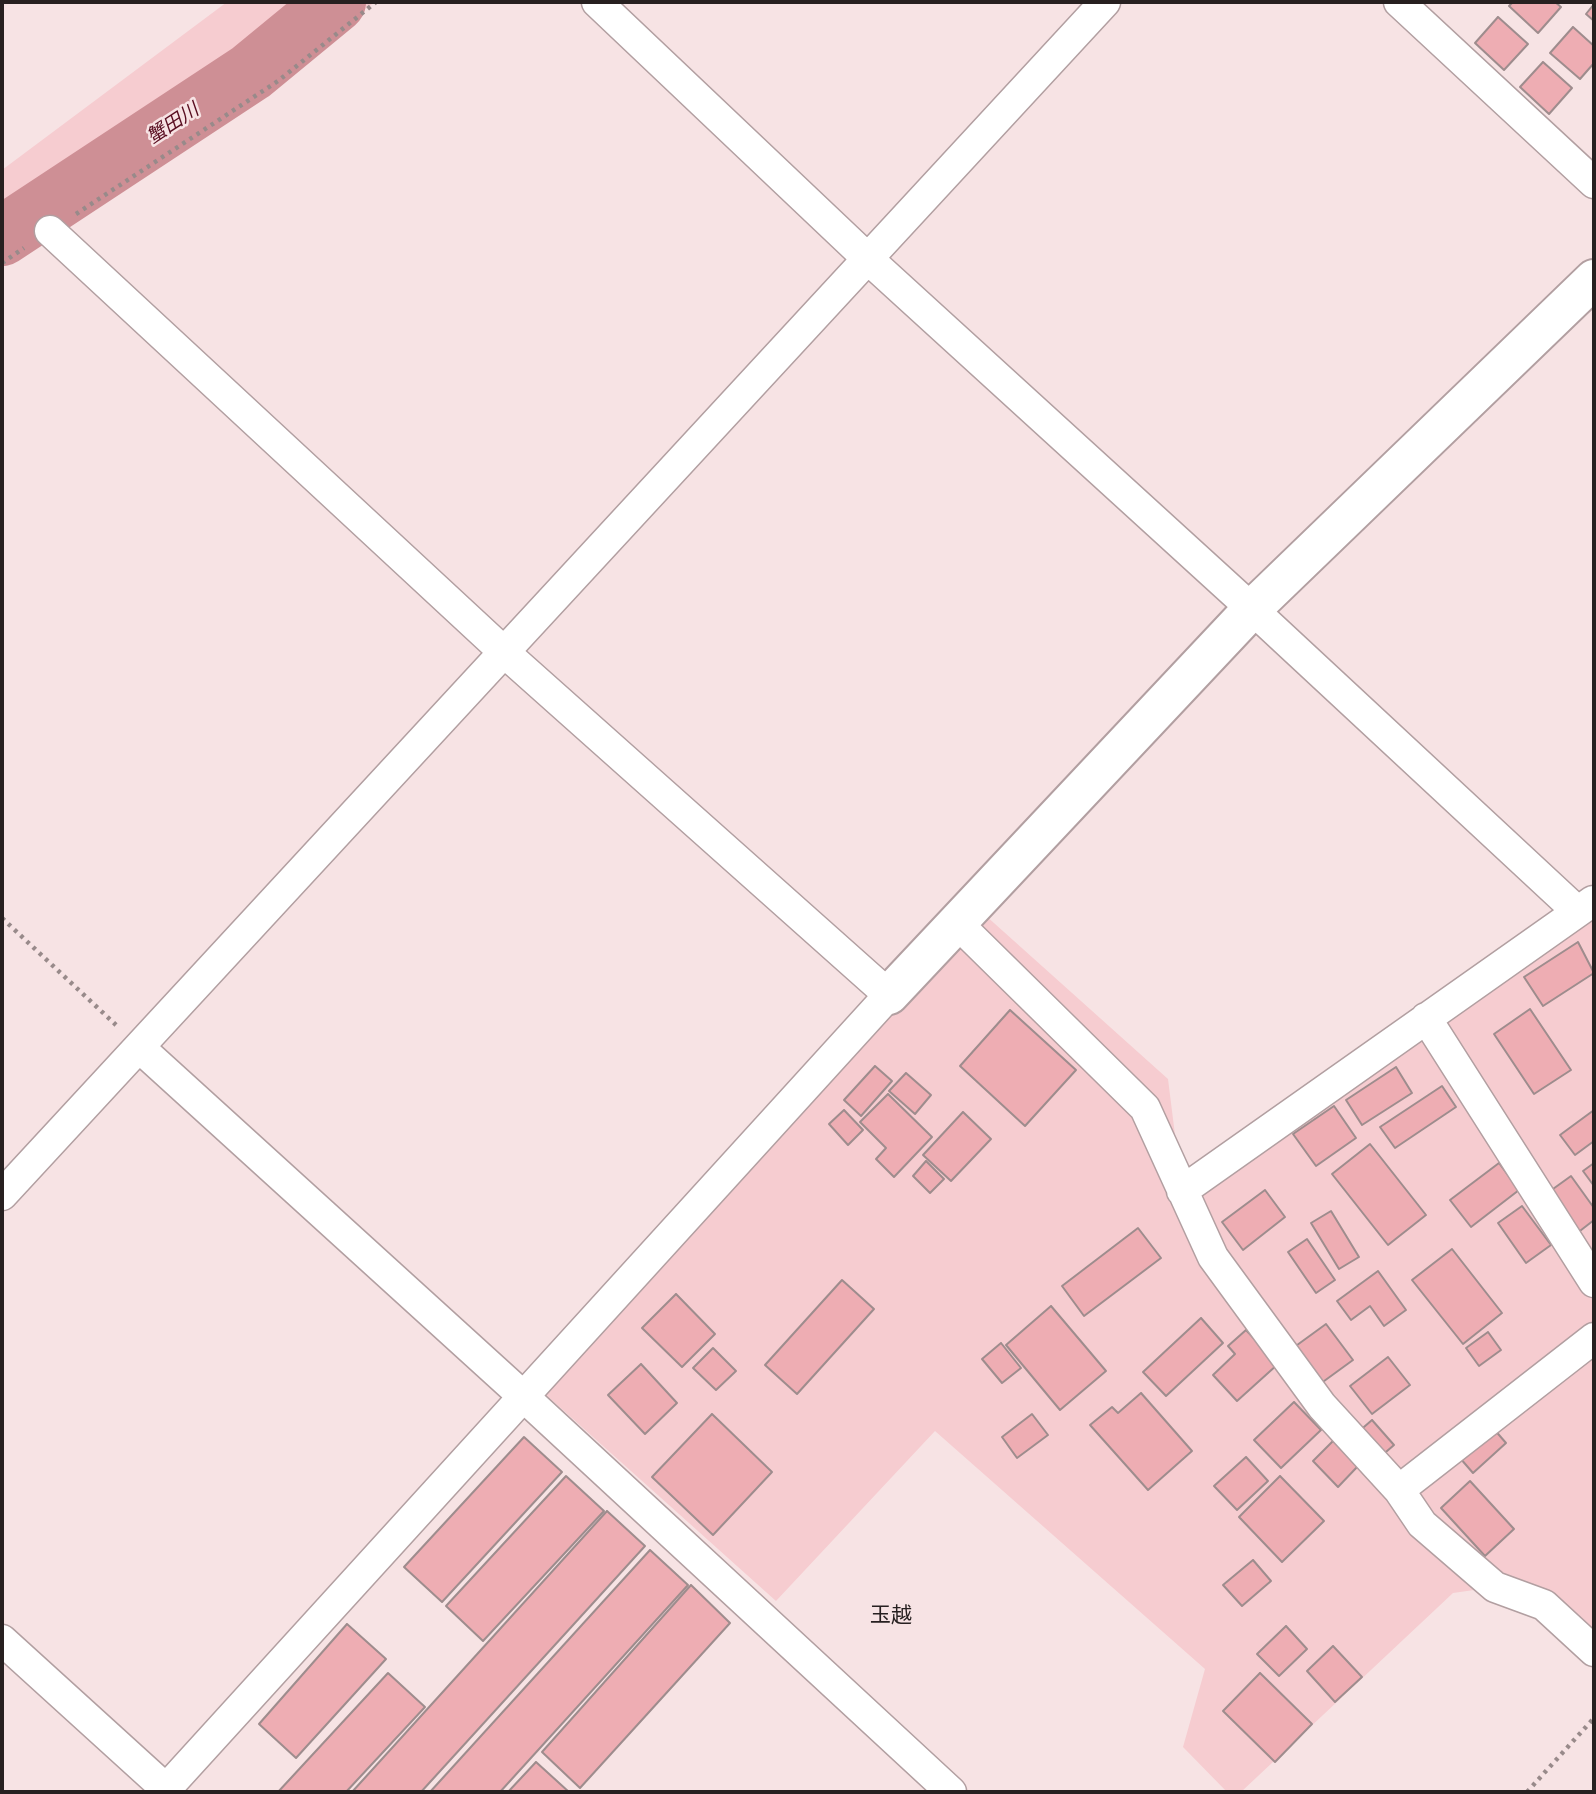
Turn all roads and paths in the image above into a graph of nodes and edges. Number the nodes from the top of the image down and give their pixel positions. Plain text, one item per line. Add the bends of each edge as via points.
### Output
1 (376, 2) edge
2 (597, 2) edge
3 (1105, 2) edge
4 (1399, 2) edge
5 (1594, 183) edge
6 (50, 231) junction
7 (867, 258) junction
8 (2, 263) edge
9 (1594, 279) edge
10 (1252, 609) junction
11 (505, 652) junction
12 (1586, 906) edge
13 (2, 918) edge
14 (958, 924) junction
15 (890, 995) junction
16 (1426, 1018) junction
17 (140, 1048) junction
18 (1182, 1191) junction
19 (2, 1195) edge
20 (1594, 1282) edge
21 (1594, 1338) edge
22 (524, 1397) junction
23 (1399, 1490) junction
24 (2, 1640) edge
25 (1594, 1651) edge
26 (1594, 1718) edge
27 (165, 1791) edge
28 (951, 1792) edge
29 (1527, 1792) edge

1 - 6 path via 278,81
2 - 7 street
3 - 7 street
4 - 5 street
6 - 8 path
6 - 11 street
7 - 10 street
7 - 11 street
9 - 10 street
10 - 12 street
10 - 14 street
11 - 15 street
11 - 17 street
12 - 16 street
13 - 17 path
14 - 15 street
14 - 18 street via 1144,1108
15 - 22 street
16 - 18 street
16 - 20 street
17 - 19 street
17 - 22 street
18 - 23 street via 1221,1268 1322,1406
21 - 23 street
22 - 27 street
22 - 28 street
23 - 25 street via 1422,1524 1495,1587 1544,1605
24 - 27 street
26 - 29 path

